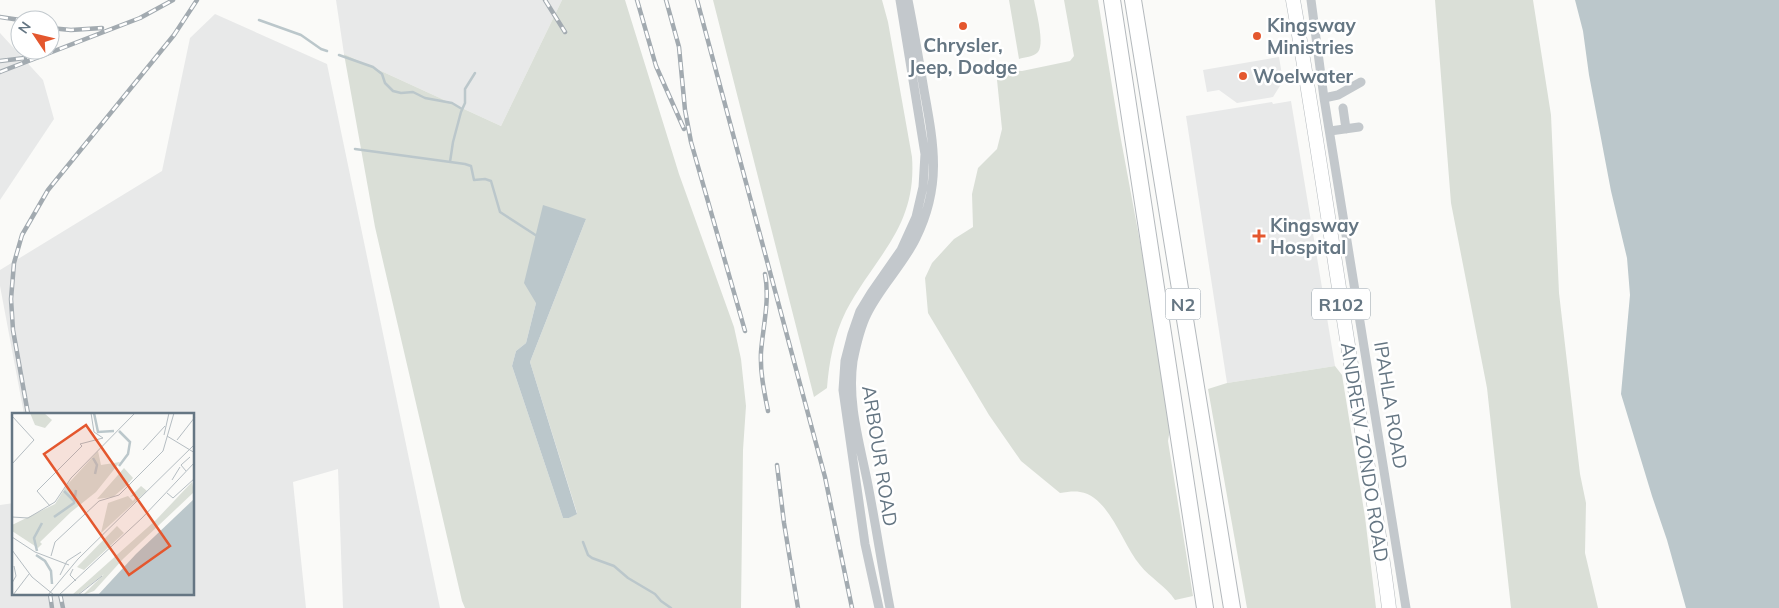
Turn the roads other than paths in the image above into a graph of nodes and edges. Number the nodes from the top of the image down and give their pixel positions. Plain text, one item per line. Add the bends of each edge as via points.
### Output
1 (900, 0) edge
2 (908, 0) edge
3 (1112, 0) edge
4 (1134, 0) edge
5 (1293, 0) edge
6 (1311, 0) edge
7 (1361, 82) dead end
8 (1324, 98) junction
9 (1343, 108) dead end
10 (1359, 127) dead end
11 (1346, 129) junction
12 (1330, 131) junction
13 (1232, 604) edge
14 (879, 608) edge
15 (890, 608) edge
16 (1204, 608) edge
17 (1389, 608) edge
18 (1406, 608) edge

1 - 14 street, ARBOUR ROAD via 925,154 923,187 916,217 901,250 860,311 845,361 843,390 865,544
2 - 15 street, ARBOUR ROAD via 934,146 931,194 916,238 866,314 858,337 851,381 856,430
3 - 16 highway, N2
4 - 13 highway, N2
5 - 17 main road, ANDREW ZONDO ROAD / R102
6 - 8 street, IPAHLA ROAD
7 - 8 street via 1338,95
8 - 12 street, IPAHLA ROAD
9 - 11 street
10 - 11 street
11 - 12 street
12 - 18 street, IPAHLA ROAD

